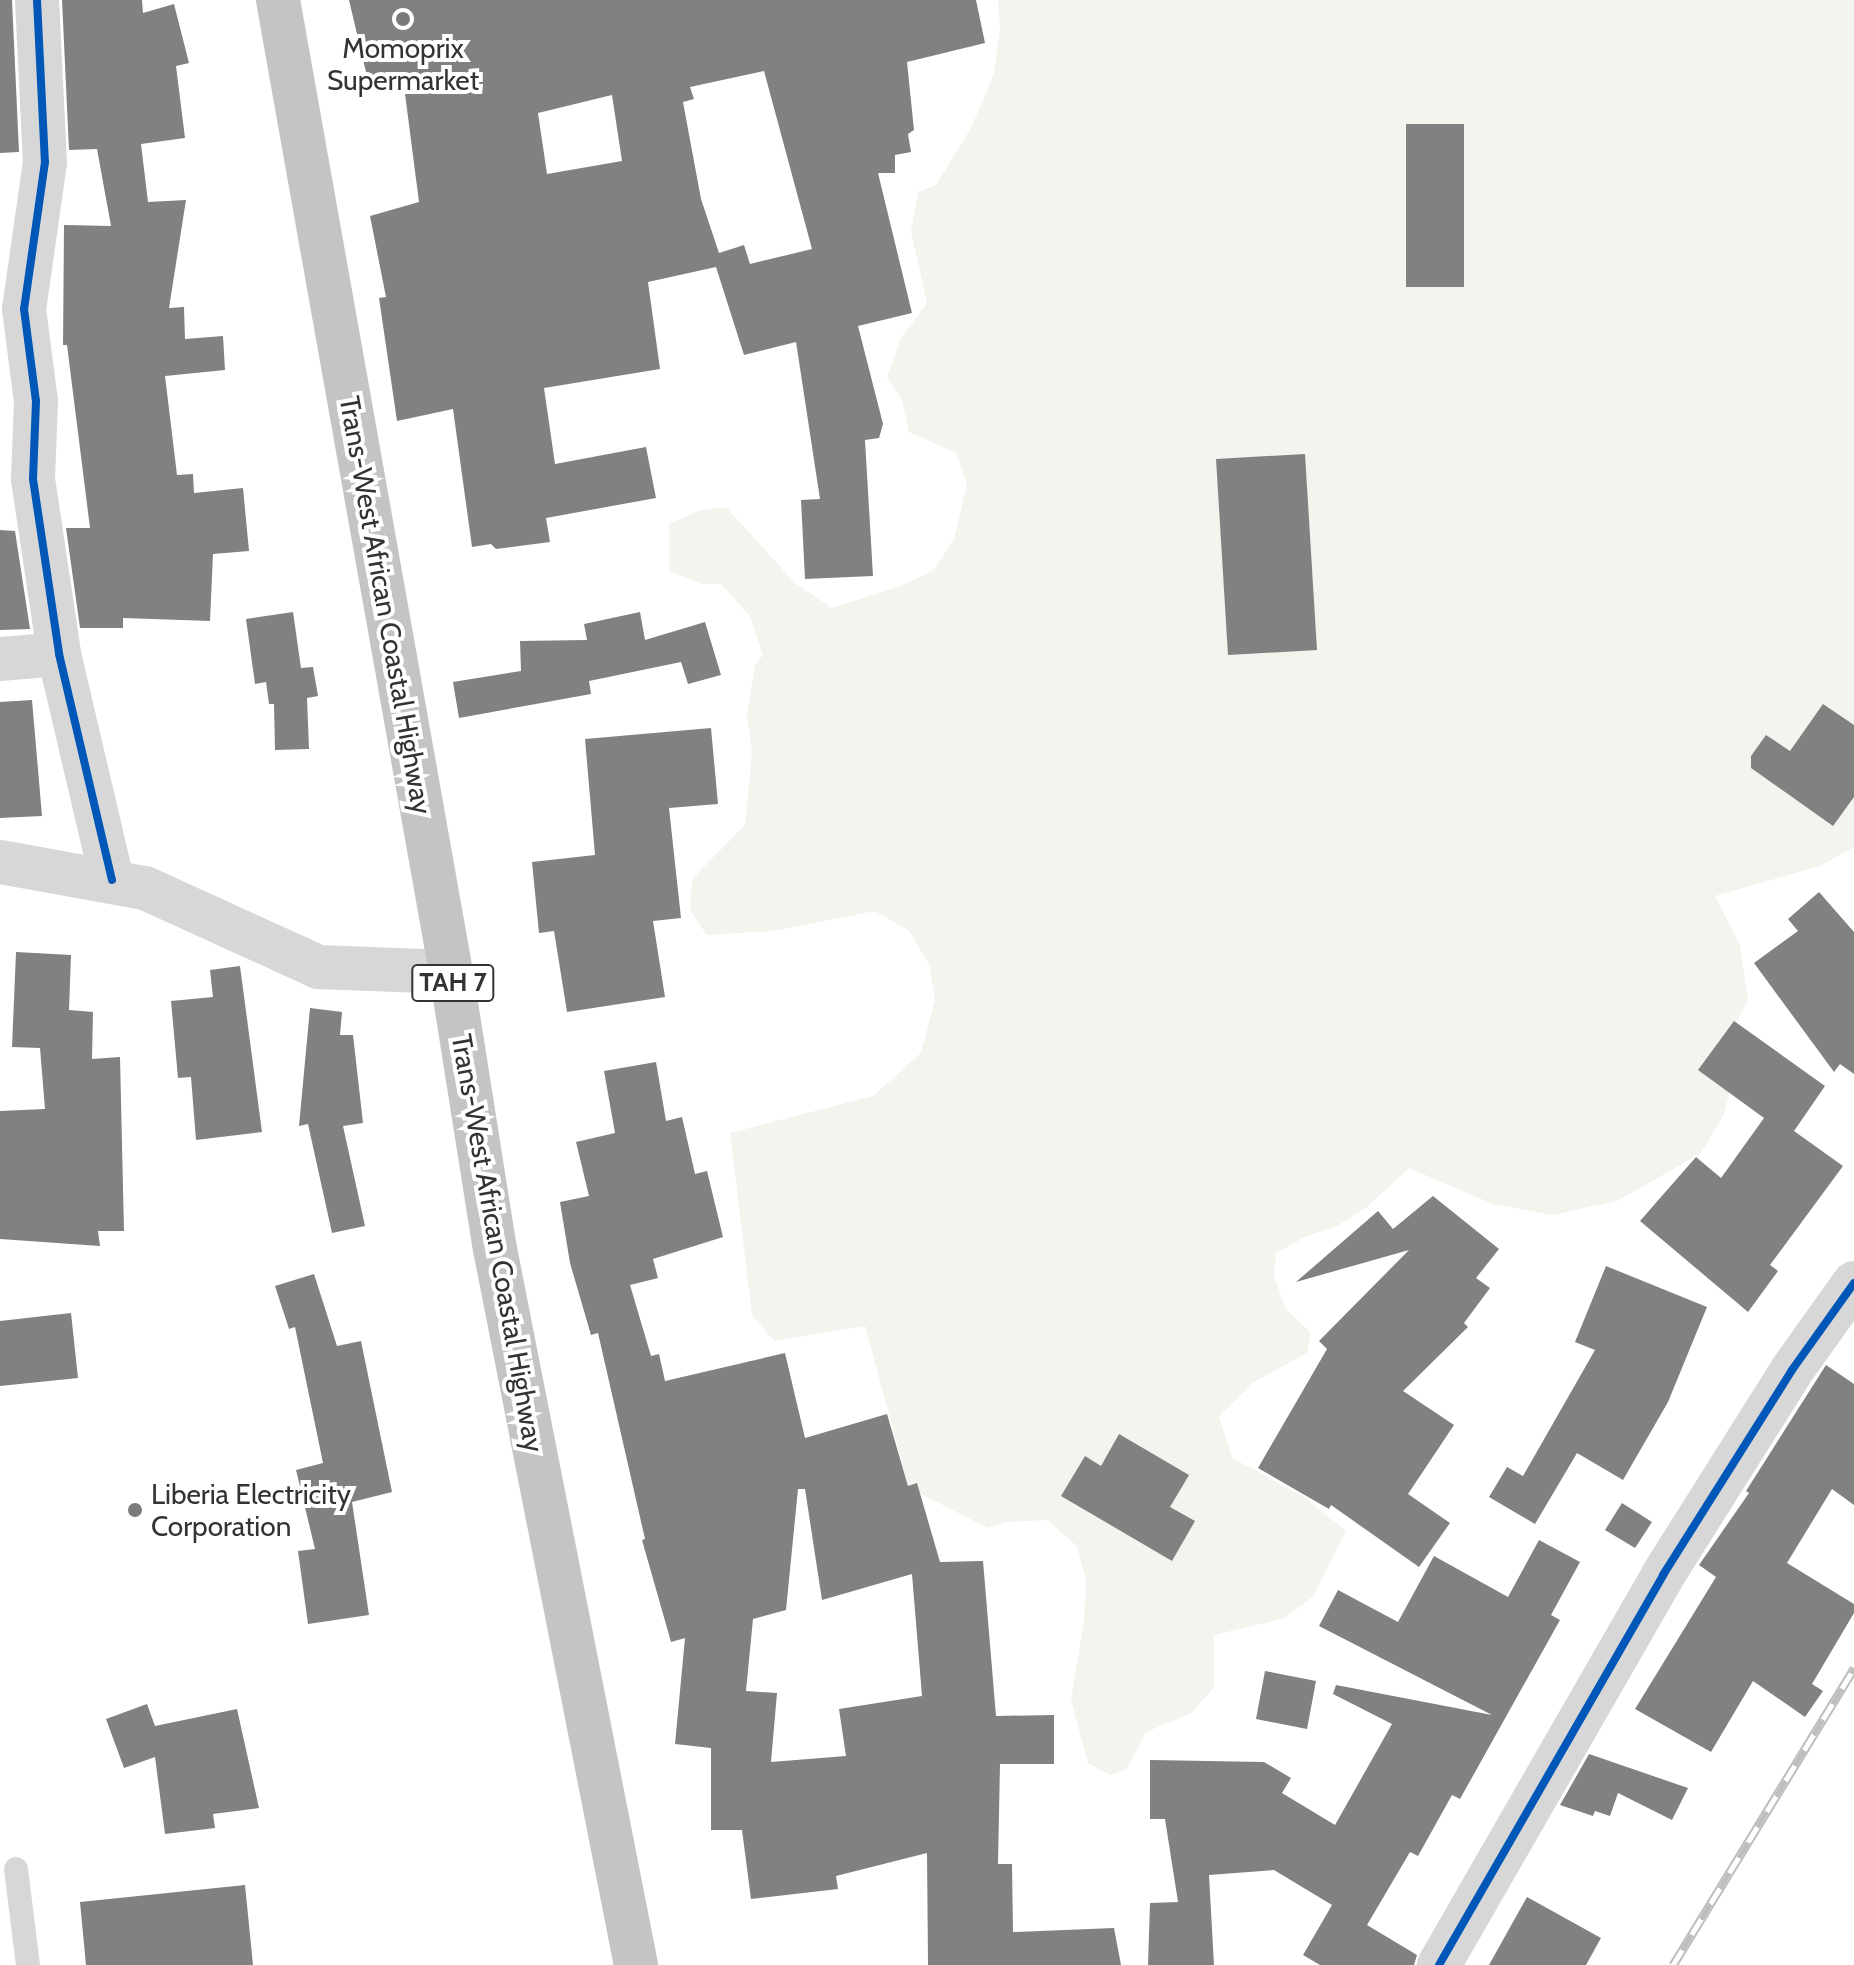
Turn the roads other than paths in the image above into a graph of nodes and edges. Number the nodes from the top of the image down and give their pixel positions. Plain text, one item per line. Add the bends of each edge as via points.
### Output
1 (37, 0) edge
2 (278, 0) edge
3 (59, 654) junction
4 (0, 659) edge
5 (0, 862) edge
6 (112, 880) junction
7 (451, 972) junction
8 (1854, 1283) edge
9 (16, 1869) dead end
10 (28, 1965) edge
11 (636, 1965) edge
12 (1439, 1965) edge

1 - 3 street via 45,162 24,309 36,401 33,479
2 - 7 highway, Trans-West African Coastal Highway / TAH 7
3 - 4 street
3 - 6 street
5 - 6 street
6 - 7 street via 145,888 318,967
7 - 11 highway, Trans-West African Coastal Highway / TAH 7 via 495,1249
8 - 12 street via 1784,1382 1663,1575
9 - 10 lane

